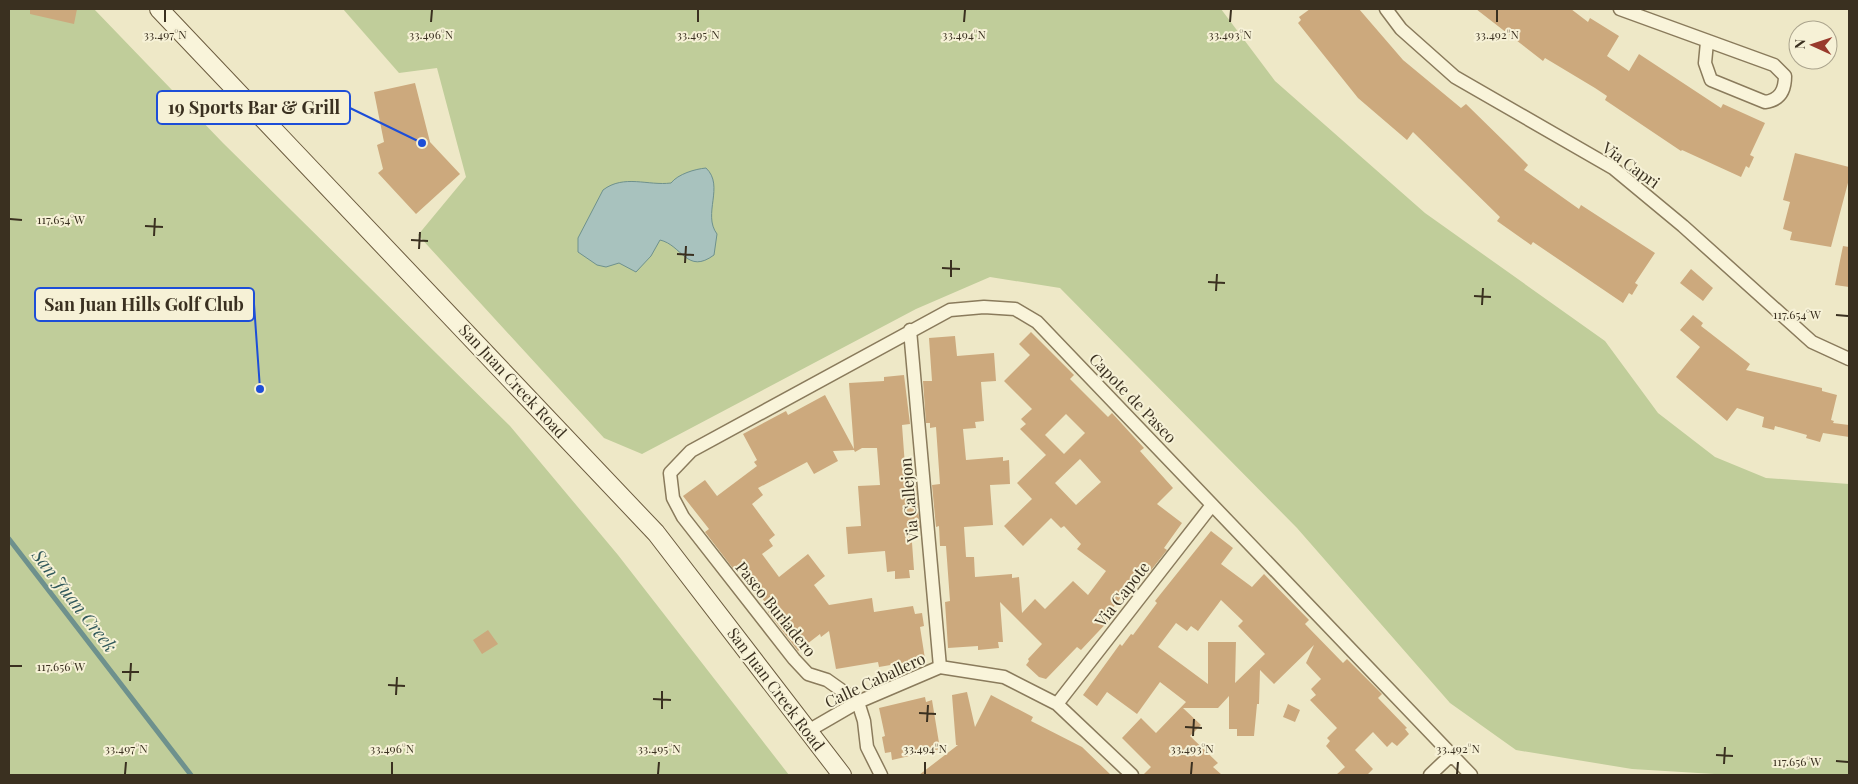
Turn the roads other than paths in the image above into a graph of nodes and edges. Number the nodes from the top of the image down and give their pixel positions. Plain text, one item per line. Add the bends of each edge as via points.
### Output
1 (159, 9) edge
2 (1386, 9) edge
3 (1620, 9) edge
4 (1707, 42) junction
5 (910, 330) junction
6 (1849, 359) edge
7 (691, 451) joint
8 (1212, 505) junction
9 (940, 667) junction
10 (858, 702) junction
11 (1057, 704) junction
12 (808, 731) junction
13 (1450, 756) junction
14 (842, 775) edge
15 (881, 775) edge
16 (1132, 775) edge
17 (1430, 775) edge
18 (1471, 775) edge

1 - 12 main road, San Juan Creek Road via 656,533
2 - 6 street, Via Capri via 1401,30 1455,77 1613,168 1812,342
3 - 4 street
4 - 4 street via 1705,63 1711,80 1765,102 1780,97 1785,76 1780,69
5 - 7 street, Capote de Paseo
5 - 8 street, Capote de Paseo via 950,310 984,307 1015,310 1037,322
5 - 9 street, Via Callejon
7 - 10 street, Paseo Burladero via 670,473 673,498 683,517 808,674 827,680
8 - 11 street, Via Capote
8 - 13 street, Capote de Paseo via 1323,618
9 - 10 street, Calle Caballero
9 - 11 street, Calle Caballero via 1004,677
10 - 12 street, Calle Caballero
10 - 15 street via 867,747
11 - 16 street, Calle Caballero
12 - 14 main road, San Juan Creek Road
13 - 17 street
13 - 18 street, Capote de Paseo

